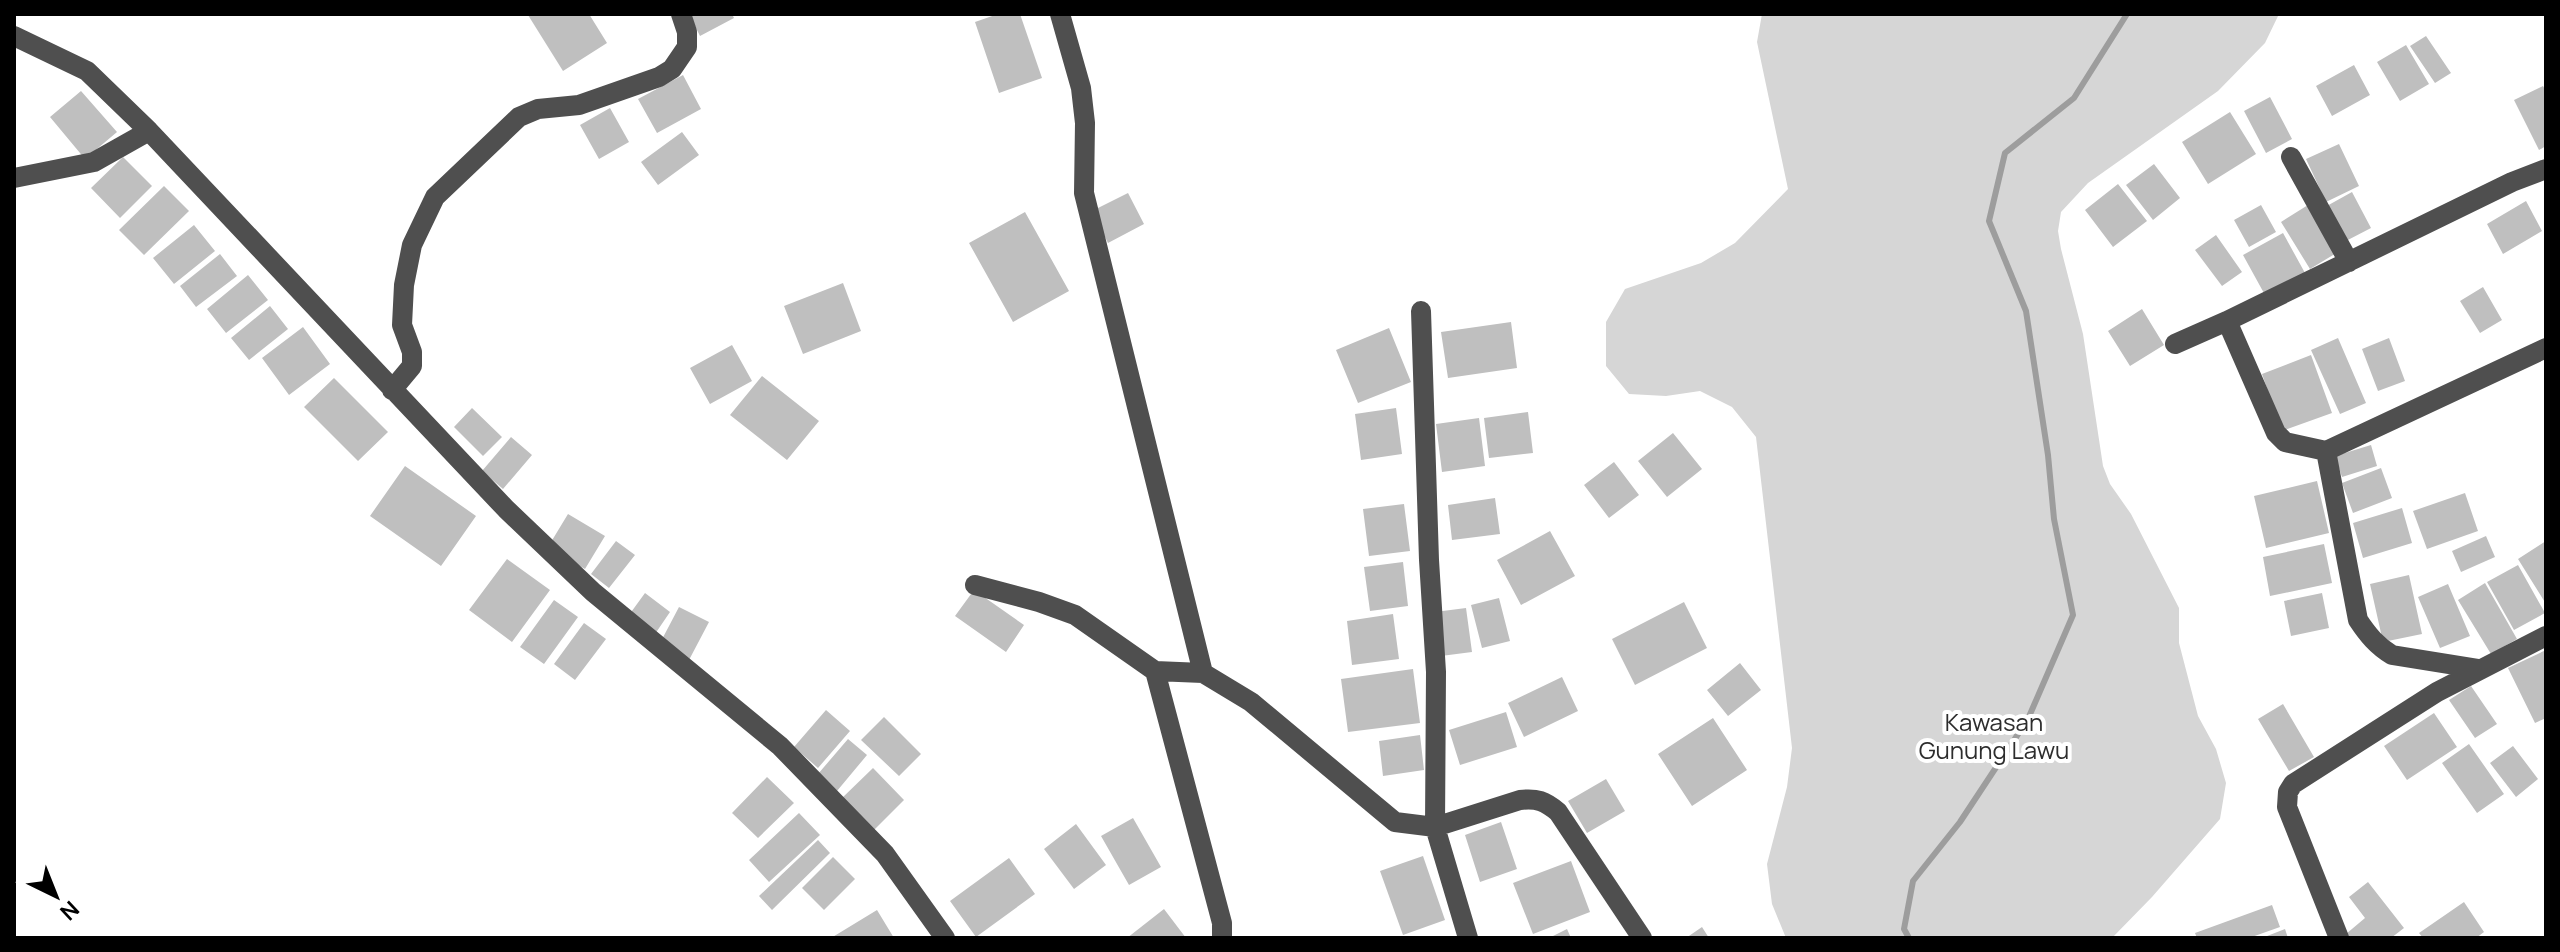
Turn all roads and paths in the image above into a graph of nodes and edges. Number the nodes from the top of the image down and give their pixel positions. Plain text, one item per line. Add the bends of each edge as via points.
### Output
1 (681, 14) edge
2 (1060, 14) edge
3 (14, 36) edge
4 (149, 131) junction
5 (2291, 157) dead end
6 (2546, 169) edge
7 (14, 178) edge
8 (2349, 262) junction
9 (1421, 311) dead end
10 (2227, 321) junction
11 (2175, 344) dead end
12 (2546, 348) edge
13 (392, 390) junction
14 (2326, 451) junction
15 (975, 585) dead end
16 (2546, 636) edge
17 (2479, 669) junction
18 (1155, 671) junction
19 (1203, 673) junction
20 (1435, 827) junction
21 (945, 938) edge
22 (1222, 938) edge
23 (1468, 938) edge
24 (1642, 938) edge
25 (2339, 938) edge

1 - 13 street via 687,47 672,69 579,105 538,109 519,117 435,197 412,245 404,285 402,325 412,366
2 - 19 street via 1081,88 1084,193
3 - 4 street via 87,71
4 - 7 street via 94,162
4 - 13 street
5 - 8 street
6 - 8 street
8 - 10 street
9 - 20 street via 1436,672
10 - 11 street
10 - 14 street via 2276,433 2285,442
12 - 14 street
13 - 21 street via 593,592 780,746 885,854
14 - 17 street via 2358,620 2367,635 2392,655
15 - 18 street via 1075,615
16 - 17 street
17 - 25 street via 2299,779 2288,792 2287,807
18 - 19 street
18 - 22 street
19 - 20 street via 1251,702 1395,822
20 - 23 street
20 - 24 street via 1520,800 1546,802 1558,812

